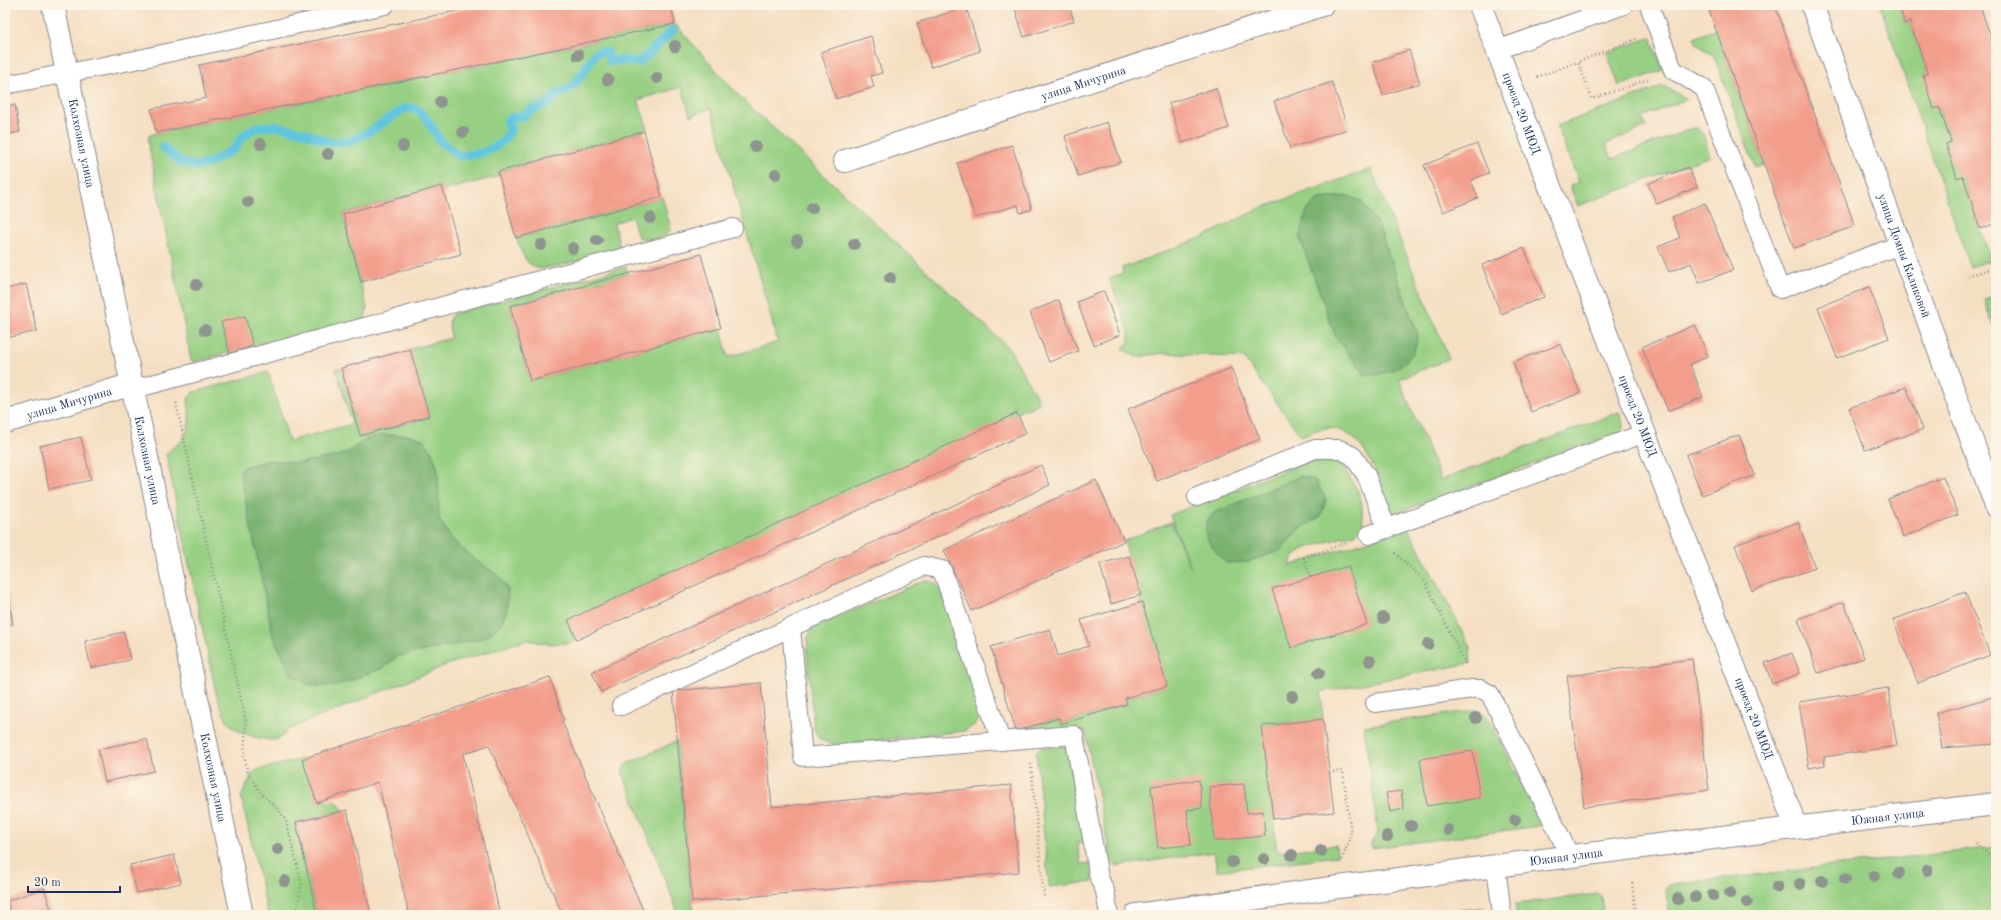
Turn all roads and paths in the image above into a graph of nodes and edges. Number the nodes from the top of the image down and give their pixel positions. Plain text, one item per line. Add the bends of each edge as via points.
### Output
1 (53, 5) edge
2 (385, 5) edge
3 (1322, 5) edge
4 (1480, 5) edge
5 (1624, 5) edge
6 (1649, 5) edge
7 (1812, 5) edge
8 (1993, 5) edge
9 (1996, 13) edge
10 (1640, 38) dead end
11 (1497, 50) junction
12 (1578, 62) junction
13 (1673, 70) junction
14 (67, 74) junction
15 (5, 85) edge
16 (1511, 87) junction
17 (845, 161) dead end
18 (733, 228) dead end
19 (1900, 245) junction
20 (1996, 267) edge
21 (1968, 276) dead end
22 (170, 379) junction
23 (133, 386) junction
24 (5, 422) edge
25 (1645, 433) junction
26 (1197, 497) dead end
27 (1996, 506) edge
28 (1387, 529) junction
29 (1369, 535) junction
30 (1311, 577) dead end
31 (791, 628) junction
32 (1478, 689) junction
33 (1374, 703) dead end
34 (621, 706) dead end
35 (1001, 740) junction
36 (1329, 772) dead end
37 (1996, 804) edge
38 (1796, 827) junction
39 (1976, 843) dead end
40 (1570, 856) junction
41 (1342, 860) dead end
42 (1996, 860) edge
43 (1496, 866) junction
44 (1632, 883) dead end
45 (242, 915) edge
46 (295, 915) edge
47 (1109, 915) edge
48 (1136, 915) edge
49 (1502, 915) edge
50 (1636, 915) edge

1 - 14 street, Колхозная улица
2 - 14 lane
3 - 17 street, улица Мичурина
4 - 11 street, проезд 20 МЮД
5 - 11 lane
6 - 13 lane
7 - 19 street, улица Домны Каликовой
8 - 9 path
10 - 12 path
11 - 16 street, проезд 20 МЮД
12 - 13 path via 1592,99
12 - 16 path
13 - 19 lane via 1704,88 1780,289
14 - 15 lane
14 - 23 street, Колхозная улица
16 - 25 street, проезд 20 МЮД
18 - 22 lane
19 - 27 street, улица Домны Каликовой
20 - 21 path
22 - 23 lane
22 - 46 path via 246,722 244,756 248,773 262,794 279,810 286,821 302,884
23 - 24 street, улица Мичурина
23 - 45 street, Колхозная улица
25 - 28 lane
25 - 38 street, проезд 20 МЮД
26 - 28 lane via 1314,449 1339,450 1353,456 1366,475
28 - 29 lane
29 - 30 path via 1304,558
29 - 32 path via 1394,552 1424,580
31 - 34 lane
31 - 35 lane via 803,757
31 - 35 lane via 924,566 942,570
32 - 33 lane
32 - 40 lane via 1490,694
35 - 47 lane via 1074,735 1099,878 1105,891
36 - 41 path via 1343,770 1351,834
37 - 38 street, Южная улица
38 - 40 street, Южная улица
39 - 42 path
40 - 43 street, Южная улица
43 - 48 street, Южная улица
43 - 49 lane
44 - 50 path

